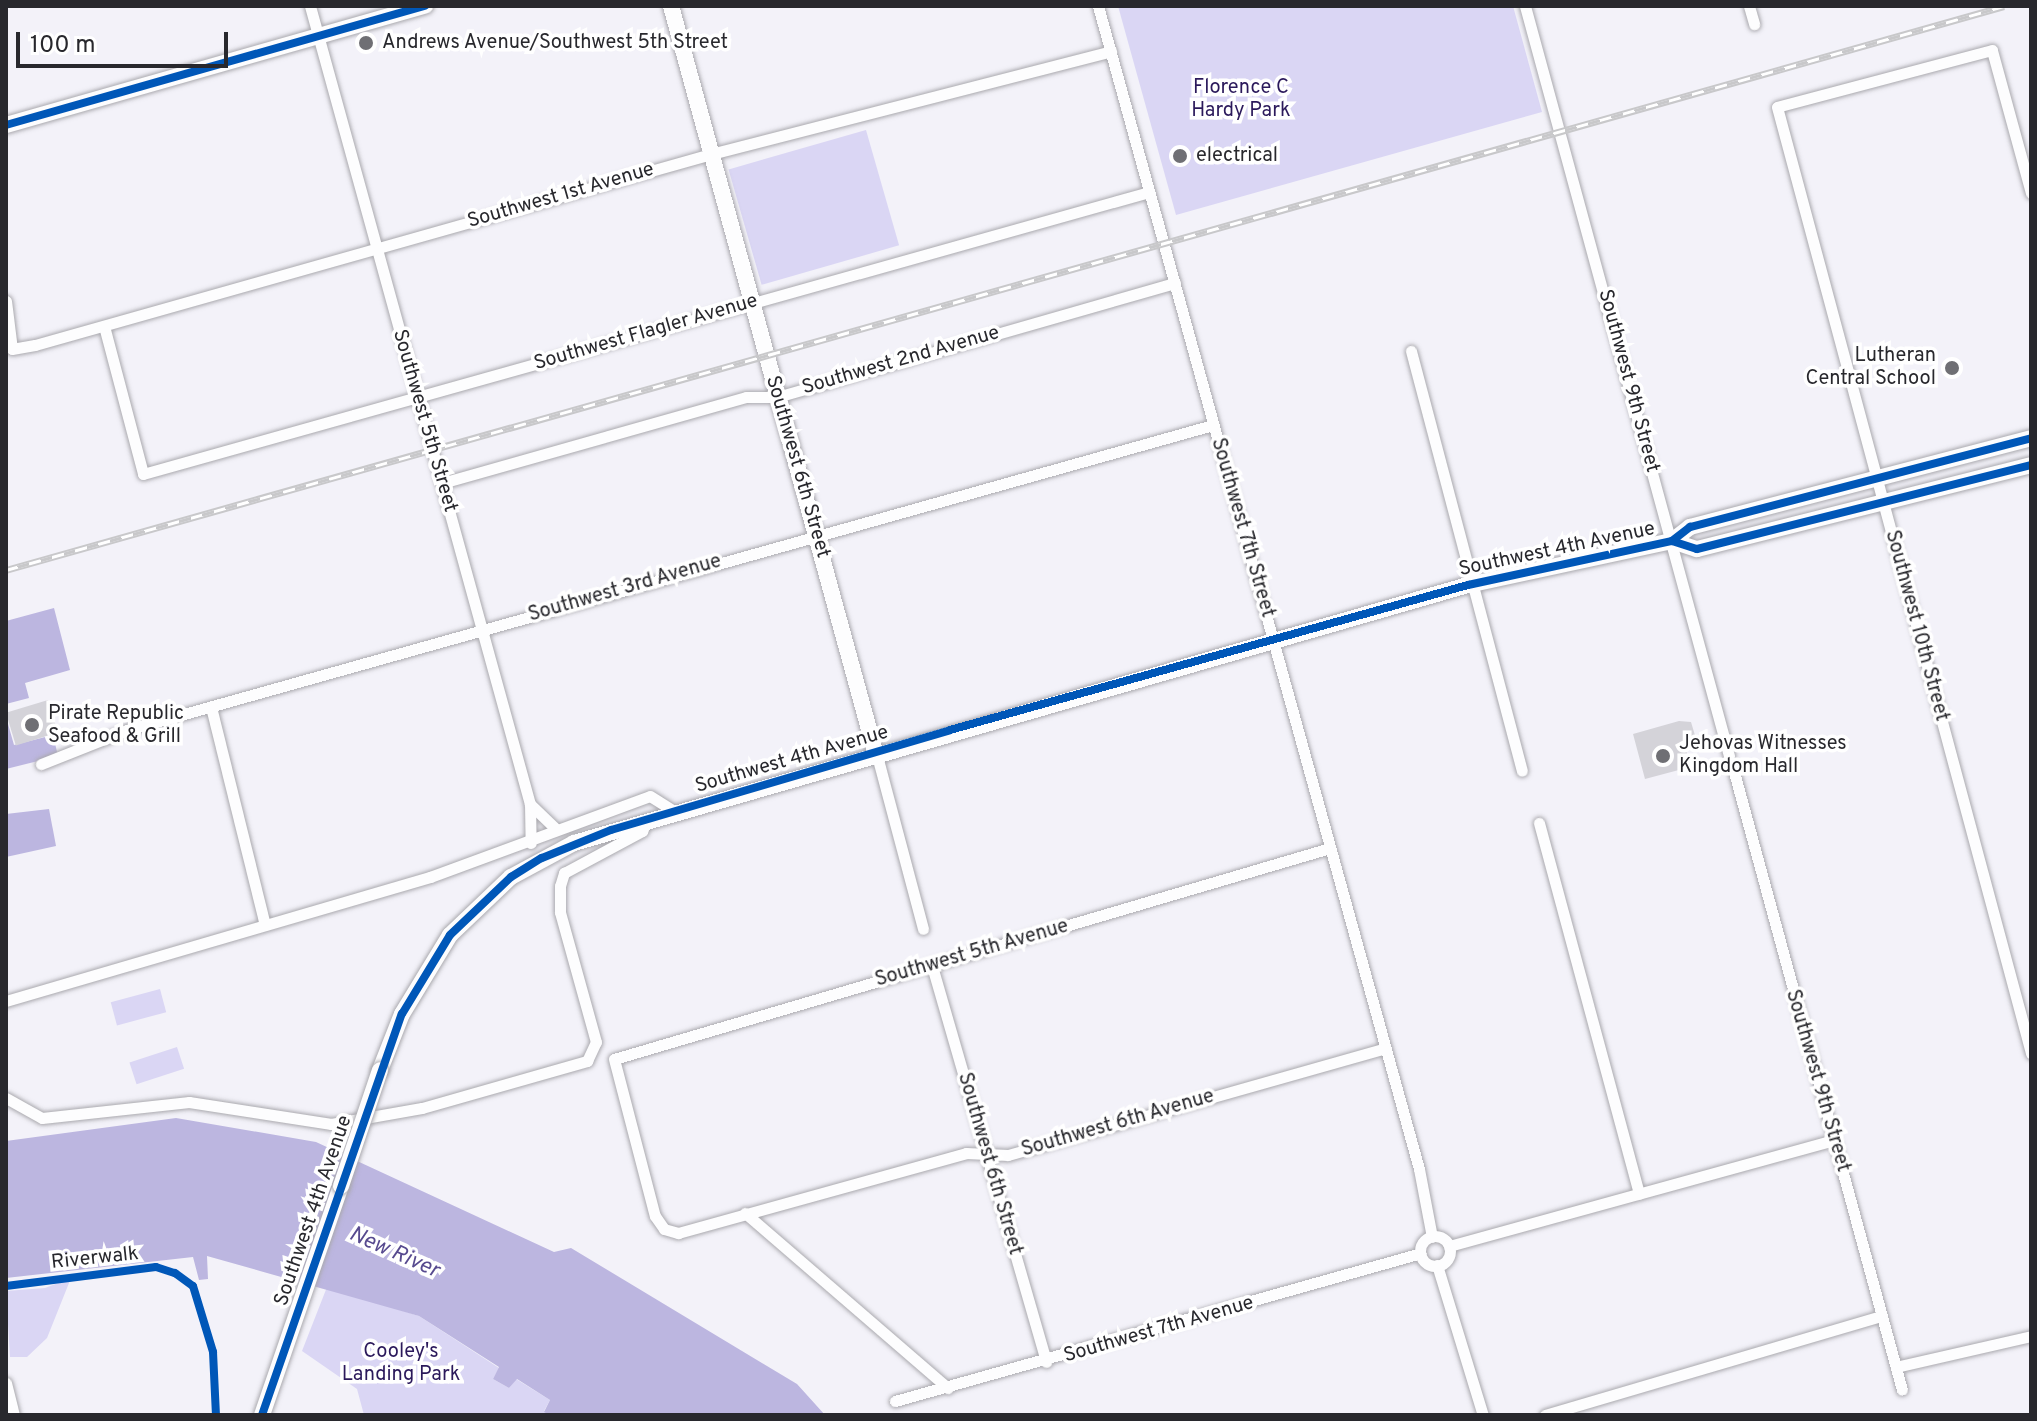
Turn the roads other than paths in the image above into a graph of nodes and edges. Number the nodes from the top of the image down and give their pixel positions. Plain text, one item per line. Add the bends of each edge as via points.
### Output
1 (310, 6) edge
2 (425, 6) edge
3 (671, 6) edge
4 (1098, 6) edge
5 (1525, 6) edge
6 (1749, 6) edge
7 (1754, 24) dead end
8 (319, 36) junction
9 (1111, 51) junction
10 (6, 125) edge
11 (711, 154) junction
12 (1149, 192) junction
13 (2031, 193) edge
14 (377, 248) junction
15 (1175, 283) junction
16 (6, 301) edge
17 (753, 301) junction
18 (104, 326) junction
19 (1411, 351) dead end
20 (777, 397) junction
21 (418, 400) junction
22 (1213, 425) junction
23 (2031, 438) edge
24 (2031, 465) edge
25 (1877, 480) junction
26 (442, 483) junction
27 (1883, 503) junction
28 (816, 535) junction
29 (1672, 541) junction
30 (1468, 585) junction
31 (483, 630) junction
32 (1273, 639) junction
33 (211, 707) junction
34 (875, 751) junction
35 (1729, 756) dead end
36 (41, 764) dead end
37 (1522, 771) dead end
38 (1734, 772) dead end
39 (530, 804) junction
40 (674, 811) junction
41 (647, 820) junction
42 (1539, 823) dead end
43 (556, 829) junction
44 (531, 843) junction
45 (1330, 848) junction
46 (264, 921) junction
47 (923, 929) dead end
48 (932, 966) junction
49 (6, 1001) edge
50 (1385, 1048) junction
51 (2031, 1053) edge
52 (6, 1098) edge
53 (1833, 1140) junction
54 (986, 1154) junction
55 (1639, 1194) junction
56 (745, 1213) junction
57 (664, 1229) joint
58 (1432, 1237) junction
59 (1449, 1246) junction
60 (1421, 1253) junction
61 (1437, 1265) junction
62 (1882, 1316) junction
63 (2031, 1336) edge
64 (1046, 1362) junction
65 (1896, 1367) junction
66 (6, 1383) edge
67 (948, 1388) junction
68 (1902, 1390) dead end
69 (895, 1401) dead end
70 (262, 1408) edge
71 (14, 1415) edge
72 (1483, 1415) edge
73 (1545, 1415) edge

1 - 8 street, Southwest 5th Street
2 - 8 main road
3 - 11 main road, Southwest 6th Street
4 - 9 street, Southwest 7th Street
5 - 29 street, Southwest 9th Street
6 - 7 street
8 - 10 main road
8 - 14 street, Southwest 5th Street
9 - 11 street, Southwest 1st Avenue
9 - 12 street, Southwest 7th Street
11 - 14 street, Southwest 1st Avenue
11 - 17 main road, Southwest 6th Street
12 - 15 street, Southwest 7th Street
12 - 17 street, Southwest Flagler Avenue
13 - 25 street, Southwest 10th Street via 1992,50 1777,107
14 - 18 street, Southwest 1st Avenue
14 - 21 street, Southwest 5th Street
15 - 20 street, Southwest 2nd Avenue
15 - 22 street, Southwest 7th Street
16 - 18 street, Southwest 1st Avenue via 12,349
17 - 20 main road, Southwest 6th Street
17 - 21 street, Southwest Flagler Avenue
18 - 21 street, Southwest Flagler Avenue via 143,474
19 - 30 street
20 - 26 street, Southwest 2nd Avenue via 746,397
20 - 28 main road, Southwest 6th Street
21 - 26 street, Southwest 5th Street
22 - 28 street, Southwest 3rd Avenue
22 - 32 street, Southwest 7th Street
23 - 25 main road, Southwest 4th Avenue
24 - 27 main road, Southwest 4th Avenue
25 - 27 street, Southwest 10th Street
25 - 29 main road, Southwest 4th Avenue via 1690,527
26 - 31 street, Southwest 5th Street
27 - 29 main road, Southwest 4th Avenue via 1697,549
27 - 51 street, Southwest 10th Street
28 - 31 street, Southwest 3rd Avenue
28 - 34 main road, Southwest 6th Street
29 - 30 main road, Southwest 4th Avenue
29 - 35 street, Southwest 9th Street
30 - 32 main road, Southwest 4th Avenue
30 - 37 street
31 - 33 street, Southwest 3rd Avenue
31 - 39 street, Southwest 5th Street
32 - 34 main road, Southwest 4th Avenue
32 - 45 street, Southwest 7th Street
33 - 36 street, Southwest 3rd Avenue
33 - 46 street
34 - 40 main road, Southwest 4th Avenue
34 - 47 street, Southwest 6th Street
38 - 53 street, Southwest 9th Street
39 - 43 street
39 - 44 street, Southwest 5th Street
40 - 41 main road, Southwest 4th Avenue
40 - 43 street, Southwest 4th Avenue via 650,796
41 - 52 street via 642,831 564,873 560,886 560,912 596,1042 587,1061 446,1102 331,1124 189,1102 42,1118
41 - 70 main road, Southwest 4th Avenue, bridge via 542,858 482,902 424,971 380,1070
42 - 55 street
43 - 44 street, Southwest 4th Avenue
44 - 46 street, Southwest 4th Avenue via 395,887
45 - 48 street, Southwest 5th Avenue
45 - 50 street, Southwest 7th Street
46 - 49 street, Southwest 4th Avenue
48 - 54 street, Southwest 6th Street
48 - 57 street, Southwest 5th Avenue via 614,1059
50 - 54 street, Southwest 6th Avenue via 1008,1155
50 - 58 street, Southwest 7th Street
53 - 55 street
53 - 62 street, Southwest 9th Street
54 - 56 street, Southwest 6th Avenue via 966,1153
54 - 64 street, Southwest 6th Street
55 - 59 street
56 - 57 street, Southwest 6th Avenue via 678,1233
56 - 67 street
58 - 59 street
58 - 60 street
59 - 61 street via 1448,1258
60 - 61 street
60 - 64 street, Southwest 7th Avenue
61 - 72 street
62 - 65 street, Southwest 9th Street
62 - 73 street
63 - 65 street
64 - 67 street, Southwest 7th Avenue
65 - 68 street, Southwest 9th Street
66 - 71 street
67 - 69 street, Southwest 7th Avenue

